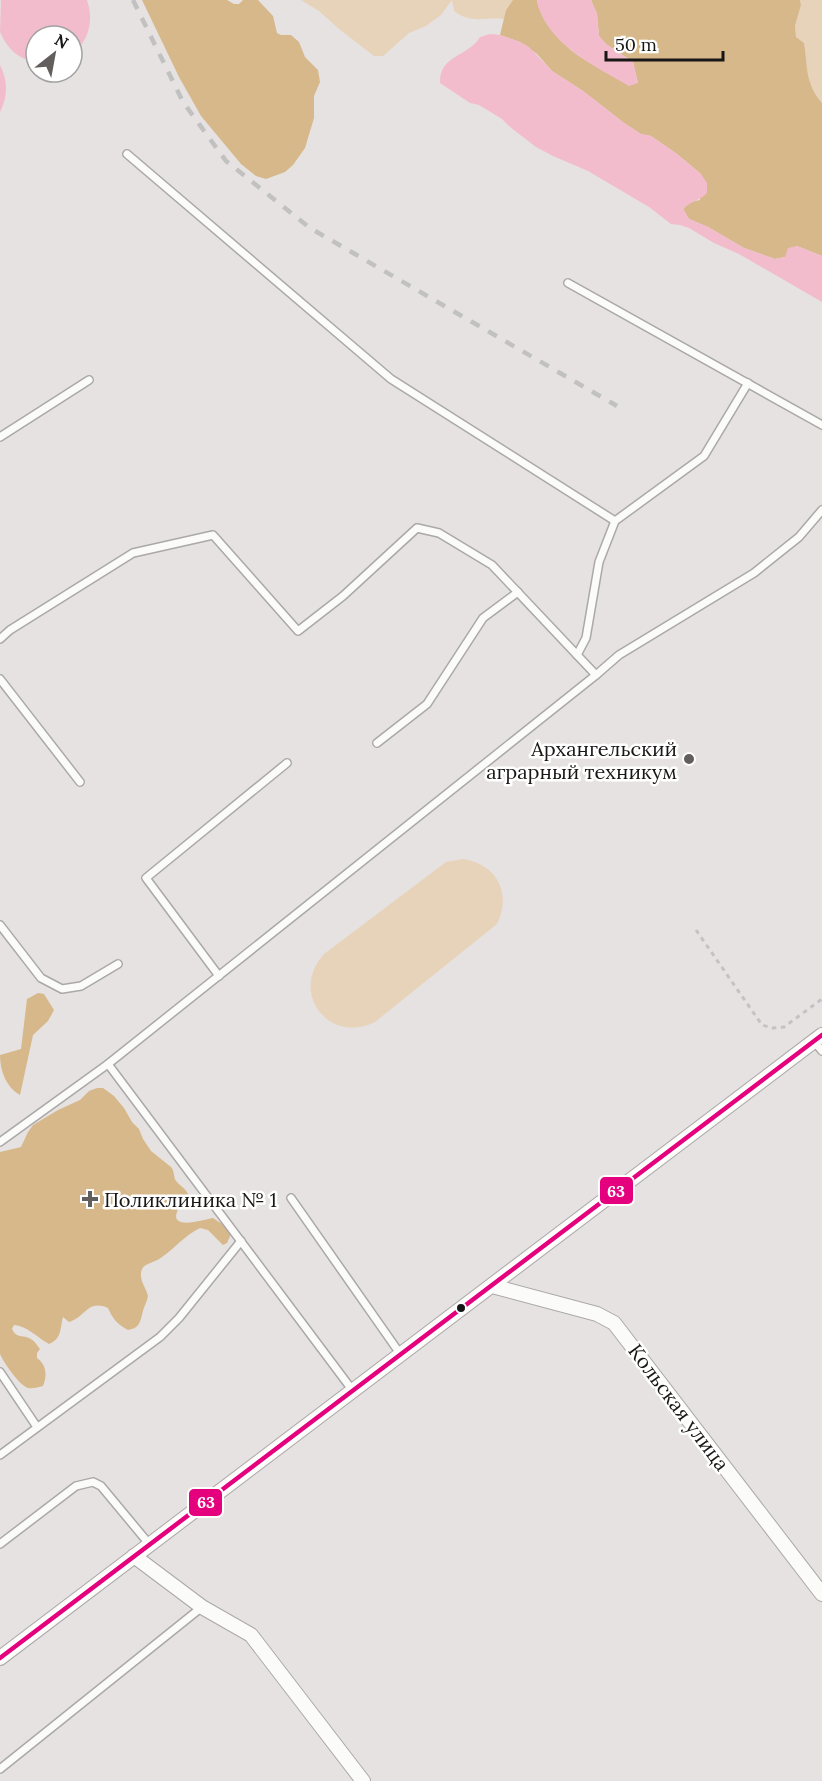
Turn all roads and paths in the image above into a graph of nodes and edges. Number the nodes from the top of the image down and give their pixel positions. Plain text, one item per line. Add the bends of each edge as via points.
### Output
1 (127, 154) dead end
2 (568, 283) dead end
3 (89, 380) dead end
4 (748, 383) junction
5 (822, 424) edge
6 (0, 437) edge
7 (822, 510) edge
8 (615, 521) junction
9 (518, 592) junction
10 (0, 639) edge
11 (577, 655) junction
12 (596, 675) junction
13 (0, 679) edge
14 (376, 743) dead end
15 (287, 763) dead end
16 (80, 782) dead end
17 (0, 925) edge
18 (696, 930) dead end
19 (118, 964) dead end
20 (219, 976) junction
21 (822, 999) edge
22 (819, 1042) edge
23 (108, 1064) junction
24 (0, 1142) edge
25 (291, 1198) dead end
26 (241, 1241) junction
27 (492, 1286) junction
28 (401, 1355) junction
29 (0, 1372) edge
30 (353, 1391) junction
31 (37, 1427) junction
32 (0, 1455) edge
33 (0, 1544) edge
34 (150, 1545) junction
35 (134, 1556) junction
36 (822, 1594) edge
37 (202, 1607) junction
38 (0, 1658) edge
39 (0, 1769) edge
40 (363, 1781) edge

1 - 8 lane via 391,378
2 - 4 lane
3 - 6 lane
4 - 5 lane
4 - 8 lane via 704,456
7 - 12 lane via 799,537 754,573 619,655
8 - 11 lane via 599,562 586,638
9 - 10 lane via 492,565 439,533 417,528 298,631 213,535 133,553
9 - 11 lane
9 - 14 lane via 483,618 427,704
11 - 12 lane
12 - 20 lane
13 - 16 lane
15 - 20 lane via 146,878
17 - 19 lane via 42,978 62,989 81,986
18 - 21 path via 762,1025 784,1028
20 - 23 lane
22 - 27 street
23 - 24 lane
23 - 26 lane
25 - 28 lane
26 - 30 lane
26 - 31 lane via 160,1337
27 - 28 street
27 - 36 street, Кольская улица via 597,1314 614,1323
28 - 30 street
29 - 31 lane
30 - 34 street
31 - 32 lane
33 - 34 lane via 76,1486 93,1482 101,1486
34 - 35 street
35 - 37 street
35 - 38 street
37 - 39 lane
37 - 40 street via 251,1635

